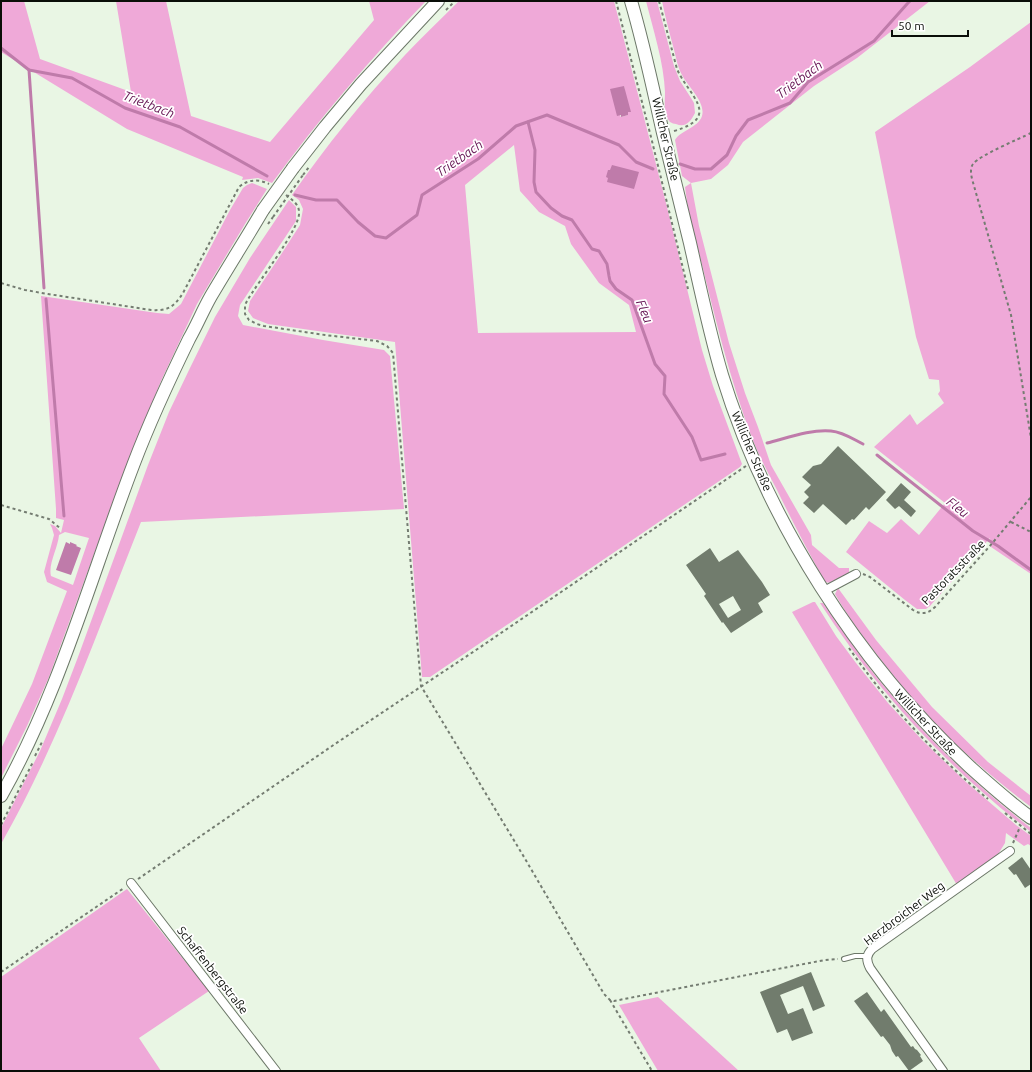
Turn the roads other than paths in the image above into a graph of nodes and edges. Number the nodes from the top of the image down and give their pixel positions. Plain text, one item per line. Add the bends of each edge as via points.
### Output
1 (632, 1) edge
2 (442, 6) edge
3 (856, 574) road end
4 (824, 591) junction
5 (1, 796) edge
6 (1030, 817) edge
7 (1010, 851) road end
8 (130, 883) road end
9 (867, 956) junction
10 (844, 959) road end
11 (276, 1071) edge
12 (944, 1071) edge

1 - 4 main road, Willicher Straße via 707,320 723,376 754,461 789,532
2 - 5 main road, bridge via 361,84 325,127 293,168 268,214 210,298 154,413 56,680 16,770
3 - 4 street
4 - 6 main road, Willicher Straße via 860,643 929,727 956,754
7 - 9 street, Herzbroicher Weg via 874,948
8 - 11 street, Schaffenbergstraße
9 - 10 lane
9 - 12 street, Herzbroicher Weg via 870,968

